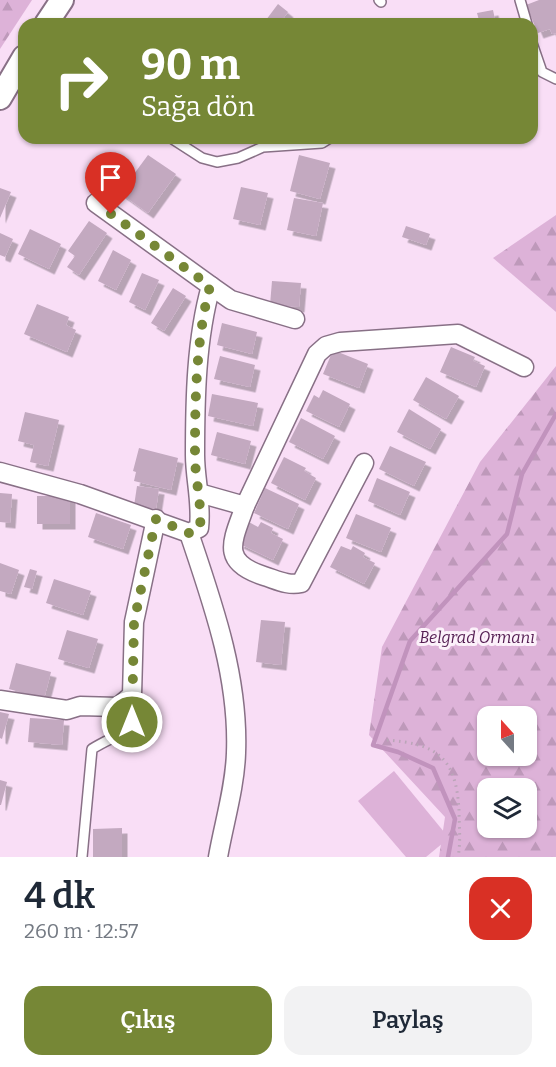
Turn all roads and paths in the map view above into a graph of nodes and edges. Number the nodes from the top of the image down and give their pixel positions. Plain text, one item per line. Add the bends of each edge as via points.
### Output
1 (62, 0) edge
2 (520, 0) edge
3 (50, 18) edge
4 (525, 18) edge
5 (538, 60) edge
6 (18, 67) edge
7 (556, 79) edge
8 (0, 98) edge
9 (180, 144) edge
10 (261, 144) edge
11 (96, 203) dead end
12 (210, 286) junction
13 (295, 319) dead end
14 (524, 367) dead end
15 (364, 463) dead end
16 (0, 472) edge
17 (199, 493) junction
18 (245, 506) junction
19 (156, 519) junction
20 (189, 533) junction
21 (132, 695) junction
22 (0, 700) edge
23 (387, 740) dead end
24 (218, 856) edge
25 (82, 857) edge
26 (459, 857) edge

1 - 3 street
2 - 4 lane
5 - 7 lane via 542,72
6 - 8 street
9 - 10 lane via 202,158 217,162 238,158
11 - 12 street
12 - 13 street via 231,300
12 - 17 street via 199,367 195,457
14 - 18 street via 458,334 326,345 317,354
15 - 18 street via 301,582 292,585 244,570 235,559 232,541
16 - 19 street
17 - 18 street
17 - 20 street via 200,528
19 - 20 street
19 - 21 street via 134,622
20 - 24 street via 218,617 236,709 236,755
21 - 22 street via 118,707 80,706 67,710
21 - 25 lane via 132,722 124,733 92,748
23 - 26 path via 423,747 450,764 458,800

